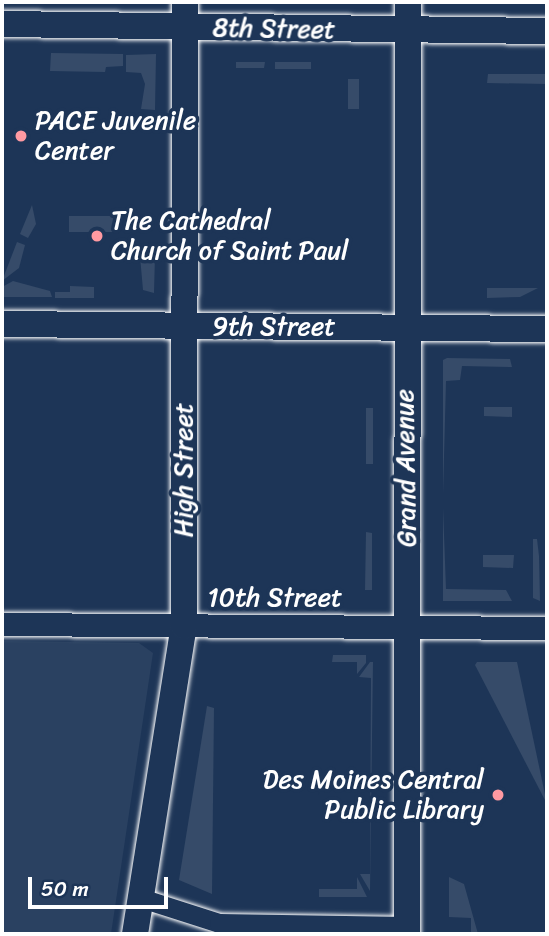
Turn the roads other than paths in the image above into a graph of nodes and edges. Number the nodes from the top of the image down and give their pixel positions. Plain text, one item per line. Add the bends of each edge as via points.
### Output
1 (408, 2) edge
2 (185, 15) edge
3 (2, 24) edge
4 (407, 31) junction
5 (547, 31) edge
6 (2, 324) edge
7 (184, 327) junction
8 (405, 328) junction
9 (547, 329) edge
10 (2, 624) edge
11 (184, 626) junction
12 (407, 628) junction
13 (547, 628) edge
14 (141, 898) junction
15 (407, 930) edge
16 (135, 934) edge

1 - 4 main road, Grand Avenue
2 - 3 main road, 8th Street
2 - 4 main road, 8th Street
2 - 7 main road, High Street
4 - 5 main road, 8th Street
4 - 8 main road, Grand Avenue
6 - 7 main road, 9th Street
7 - 8 main road, 9th Street
7 - 11 main road, High Street
8 - 9 main road, 9th Street
8 - 12 main road, Grand Avenue
10 - 11 street, 10th Street
11 - 12 street, 10th Street
11 - 14 main road, High Street
12 - 13 street, 10th Street
12 - 15 main road, Grand Avenue
14 - 15 street via 219,923
14 - 16 main road, High Street

